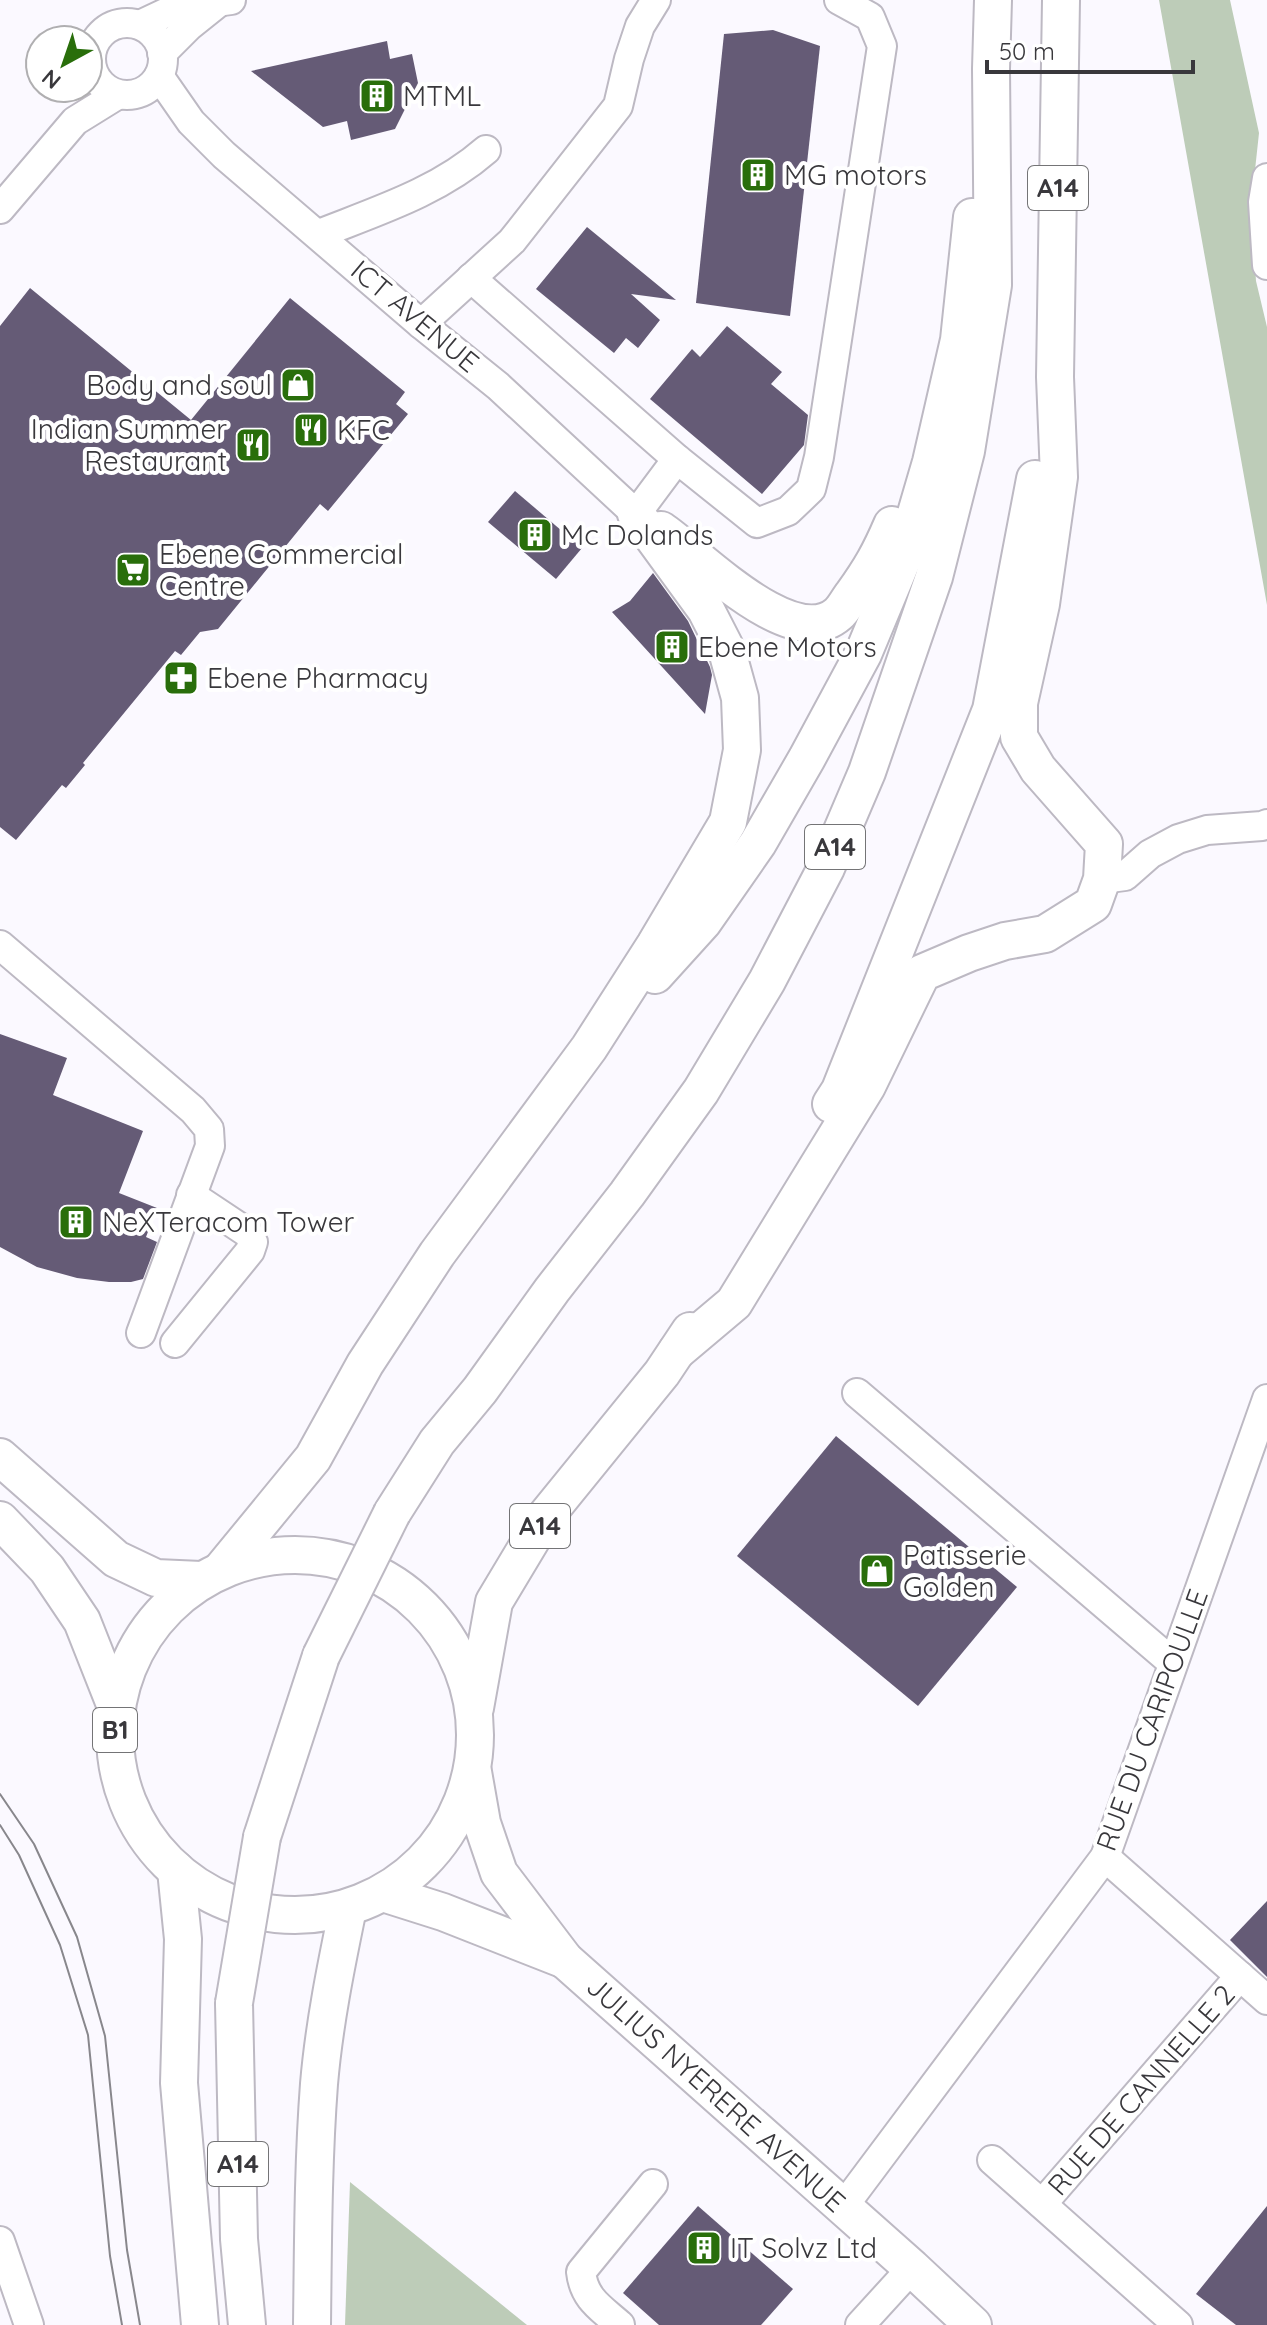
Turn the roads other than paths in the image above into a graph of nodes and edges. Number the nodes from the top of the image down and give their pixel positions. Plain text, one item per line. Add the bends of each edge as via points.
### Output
1 (656, 0) edge
2 (839, 0) edge
3 (993, 0) edge
4 (1061, 0) edge
5 (225, 1) edge
6 (140, 25) junction
7 (104, 30) edge
8 (161, 65) junction
9 (991, 69) junction
10 (104, 88) edge
11 (123, 95) junction
12 (81, 104) edge
13 (75, 121) junction
14 (191, 122) junction
15 (486, 150) dead end
16 (1267, 178) edge
17 (0, 209) edge
18 (319, 234) junction
19 (1267, 265) edge
20 (471, 278) junction
21 (421, 324) junction
22 (959, 340) junction
23 (1055, 377) junction
24 (677, 459) junction
25 (636, 514) junction
26 (1267, 824) edge
27 (1102, 879) junction
28 (0, 945) edge
29 (589, 1048) junction
30 (191, 1195) junction
31 (141, 1333) dead end
32 (175, 1343) dead end
33 (677, 1351) junction
34 (857, 1393) dead end
35 (1267, 1399) edge
36 (1261, 1436) edge
37 (0, 1457) edge
38 (0, 1520) edge
39 (211, 1574) junction
40 (1173, 1663) junction
41 (116, 1707) junction
42 (475, 1708) junction
43 (473, 1770) junction
44 (1105, 1857) junction
45 (176, 1870) junction
46 (383, 1893) junction
47 (348, 1908) junction
48 (565, 1960) junction
49 (1240, 1976) junction
50 (1267, 2000) edge
51 (992, 2160) dead end
52 (653, 2184) dead end
53 (1042, 2204) junction
54 (843, 2207) junction
55 (0, 2241) edge
56 (912, 2268) junction
57 (29, 2325) edge
58 (200, 2325) edge
59 (247, 2325) edge
60 (312, 2325) edge
61 (620, 2325) edge
62 (860, 2325) edge
63 (973, 2325) edge
64 (1178, 2325) edge

1 - 20 street via 640,26 618,106 512,241
2 - 24 street via 870,17 882,46 811,489 788,511 757,523
3 - 9 main road, A14
4 - 23 main road, A14
5 - 6 street via 178,7
5 - 8 street via 189,26
6 - 7 street via 117,24
6 - 8 street via 158,41
8 - 11 street via 152,86
8 - 14 street, ICT AVENUE
9 - 22 main road via 979,132
9 - 59 main road, A14, bridge via 993,285 966,451 934,577 867,772 826,868 701,1091 437,1442 392,1513 321,1656 262,1837 234,2003 239,2239
10 - 11 street
11 - 13 street
11 - 14 street, ICT AVENUE via 158,102
12 - 13 street
13 - 17 street
14 - 18 street, ICT AVENUE
15 - 18 street via 467,167 416,195
16 - 19 street
18 - 21 street, ICT AVENUE
20 - 21 street
20 - 24 street
21 - 25 street, ICT AVENUE via 498,386
22 - 25 main road via 931,397 900,509 876,562 838,614 806,624 754,603
22 - 29 main road via 903,558 863,654 779,807 727,888 703,922
23 - 27 main road via 1059,477 1041,604 1019,703 1019,737 1038,769 1104,844
23 - 33 main road, A14 via 991,710 840,1090
24 - 25 street
25 - 29 main road via 706,610 727,651 740,698 742,750 728,822
26 - 27 street via 1207,830 1178,839 1125,876
27 - 33 main road via 1093,904 1045,934 993,945 922,973 867,1086 734,1303
28 - 30 street via 209,1129 210,1146
29 - 39 main road via 437,1254 365,1364 313,1458
30 - 31 street
30 - 32 street via 248,1233 253,1242
33 - 42 main road, A14 via 545,1517 494,1602
34 - 40 street
35 - 36 street, RUE DU CARIPOULLE
36 - 40 street, RUE DU CARIPOULLE
37 - 39 main road, JULIUS NYERERE AVENUE / B1 via 116,1559 156,1578
38 - 41 main road, JULIUS NYERERE AVENUE / B1 via 47,1569 82,1621
39 - 41 main road, JULIUS NYERERE AVENUE / B1 via 160,1613 132,1657
39 - 42 main road, JULIUS NYERERE AVENUE / B1 via 275,1555 330,1557 382,1576 426,1610 458,1655
40 - 44 street, RUE DU CARIPOULLE
41 - 45 main road, JULIUS NYERERE AVENUE / B1 via 121,1780 134,1815
42 - 43 main road, JULIUS NYERERE AVENUE / B1
43 - 46 main road, JULIUS NYERERE AVENUE / B1 via 456,1820 425,1862
43 - 48 main road, JULIUS NYERERE AVENUE / B1 via 482,1823 499,1873
44 - 49 street
44 - 54 street, RUE DU CARIPOULLE
45 - 47 main road, JULIUS NYERERE AVENUE / B1 via 228,1902 288,1915
45 - 58 main road via 183,1939 179,2083
46 - 47 main road, JULIUS NYERERE AVENUE / B1
46 - 48 main road, JULIUS NYERERE AVENUE / B1
47 - 60 main road via 320,2083
48 - 54 main road, JULIUS NYERERE AVENUE / B1
49 - 50 street
49 - 53 street, RUE DE CANNELLE 2
51 - 53 street
52 - 61 street via 581,2272 591,2300
53 - 64 street
54 - 56 main road, JULIUS NYERERE AVENUE / B1
55 - 57 street
56 - 62 street
56 - 63 main road, JULIUS NYERERE AVENUE / B1

